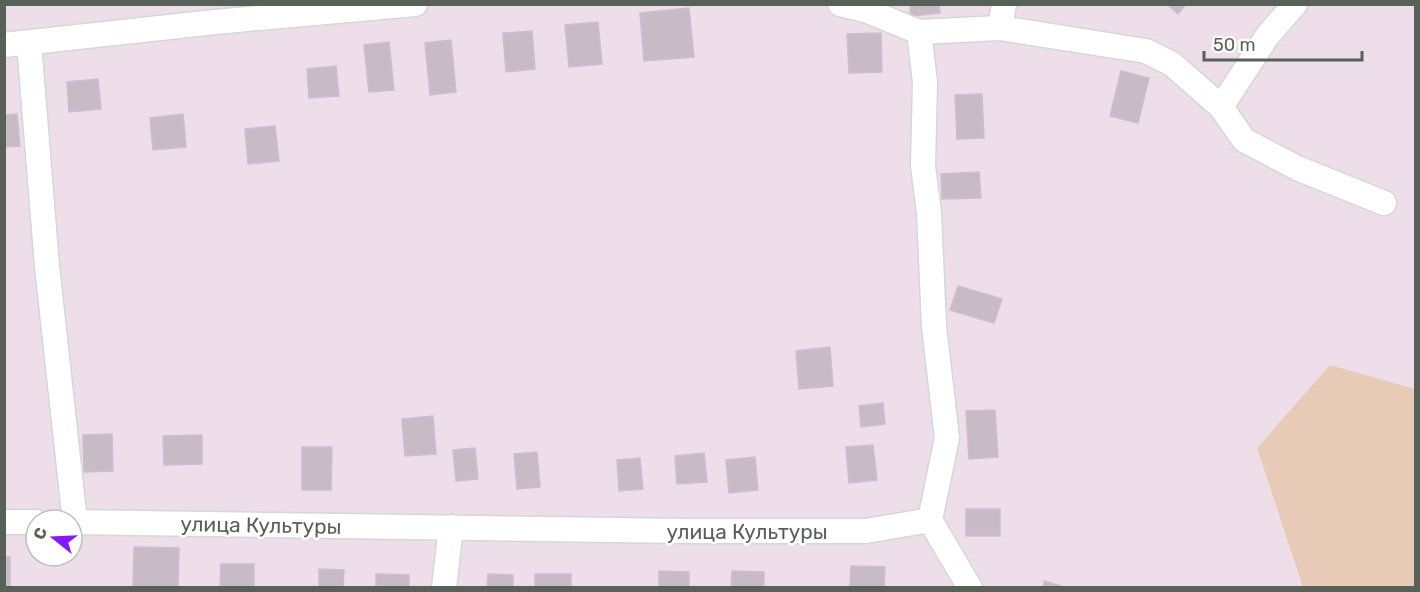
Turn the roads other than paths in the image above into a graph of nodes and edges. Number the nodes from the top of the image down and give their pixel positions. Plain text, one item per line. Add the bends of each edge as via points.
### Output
1 (415, 4) edge
2 (840, 4) edge
3 (1295, 4) edge
4 (1002, 16) edge
5 (919, 32) junction
6 (29, 43) junction
7 (4, 45) edge
8 (1221, 107) junction
9 (1384, 203) dead end
10 (73, 508) edge
11 (930, 520) junction
12 (4, 522) edge
13 (24, 522) edge
14 (84, 522) edge
15 (452, 527) junction
16 (957, 576) edge
17 (444, 588) edge
18 (970, 588) edge

1 - 6 street
2 - 5 street
3 - 8 street via 1268,35
4 - 5 street
4 - 8 street via 1146,51 1172,64
5 - 11 street via 925,82 923,166 934,326 948,438
6 - 7 street
6 - 10 street
8 - 9 street via 1244,140 1297,168
11 - 15 street, улица Культуры via 866,531
11 - 16 street
12 - 13 street
14 - 15 street, улица Культуры
15 - 17 street
16 - 18 street

